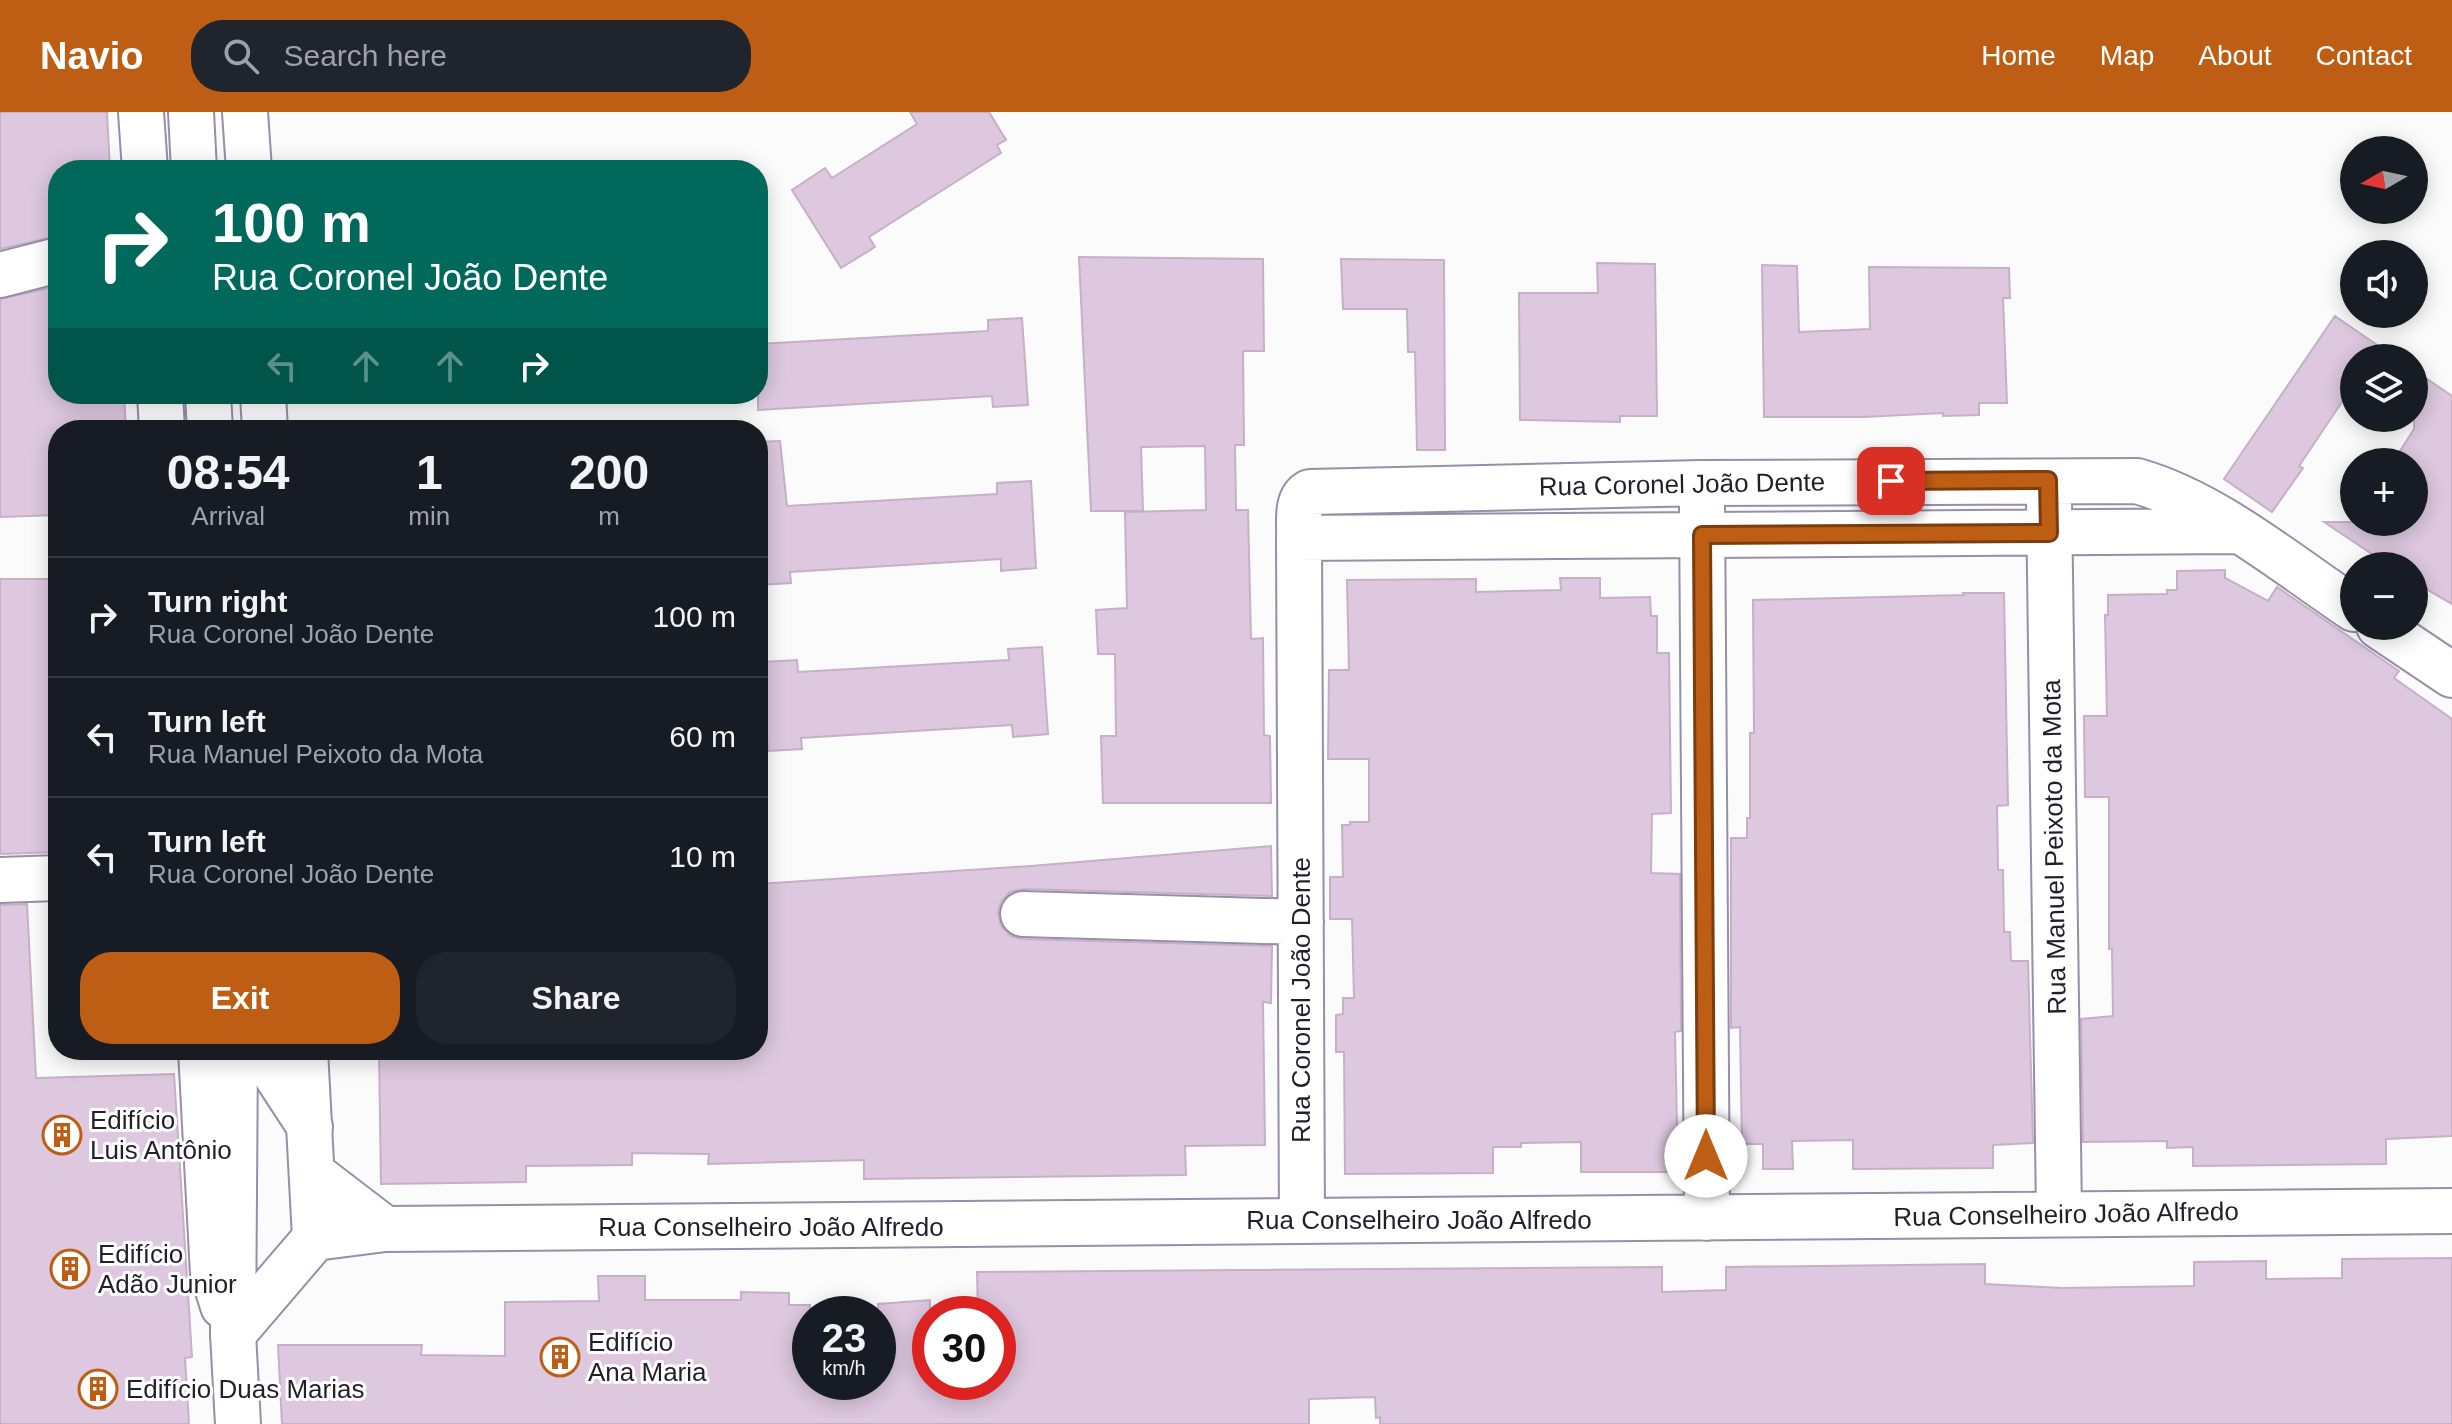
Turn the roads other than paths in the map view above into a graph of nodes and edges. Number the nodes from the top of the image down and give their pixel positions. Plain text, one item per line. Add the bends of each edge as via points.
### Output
1 (141, 112) edge
2 (191, 112) edge
3 (245, 112) edge
4 (144, 160) edge
5 (193, 160) edge
6 (248, 160) edge
7 (48, 263) edge
8 (0, 275) edge
9 (2048, 480) junction
10 (1702, 483) junction
11 (2238, 531) junction
12 (2049, 533) junction
13 (1702, 535) junction
14 (1299, 538) junction
15 (2340, 600) edge
16 (2400, 640) edge
17 (2452, 675) edge
18 (48, 878) edge
19 (0, 880) edge
20 (1023, 914) dead end
21 (1301, 922) junction
22 (202, 1060) edge
23 (235, 1060) edge
24 (275, 1060) edge
25 (306, 1060) edge
26 (310, 1127) junction
27 (312, 1173) junction
28 (2452, 1211) edge
29 (2059, 1213) junction
30 (1707, 1218) junction
31 (1302, 1221) junction
32 (385, 1229) junction
33 (315, 1238) junction
34 (233, 1334) junction
35 (238, 1424) edge

1 - 4 street
2 - 5 street
3 - 6 street
7 - 8 street
9 - 10 street, Rua Coronel João Dente
9 - 11 street, Rua Coronel João Dente via 2137,481 2167,490
9 - 12 street, Rua Manuel Peixoto da Mota
10 - 13 street
10 - 14 street, Rua Coronel João Dente via 1320,490 1303,496
11 - 12 street, Rua Coronel João Dente
11 - 15 street, Rua Coronel João Dente
12 - 13 street, Rua Coronel João Dente
12 - 29 street, Rua Manuel Peixoto da Mota
13 - 14 street, Rua Coronel João Dente
13 - 30 street
14 - 21 street, Rua Coronel João Dente
16 - 17 street
18 - 19 street
20 - 21 street
21 - 31 street, Rua Coronel João Dente
22 - 34 street via 213,1274
23 - 34 street
24 - 26 street via 276,1075
25 - 26 street
26 - 27 street
27 - 32 street
27 - 33 street
28 - 29 street, Rua Conselheiro João Alfredo
29 - 30 street, Rua Conselheiro João Alfredo
30 - 31 street, Rua Conselheiro João Alfredo
31 - 32 street, Rua Conselheiro João Alfredo
32 - 33 street, Rua Conselheiro João Alfredo
33 - 34 street
34 - 35 street

